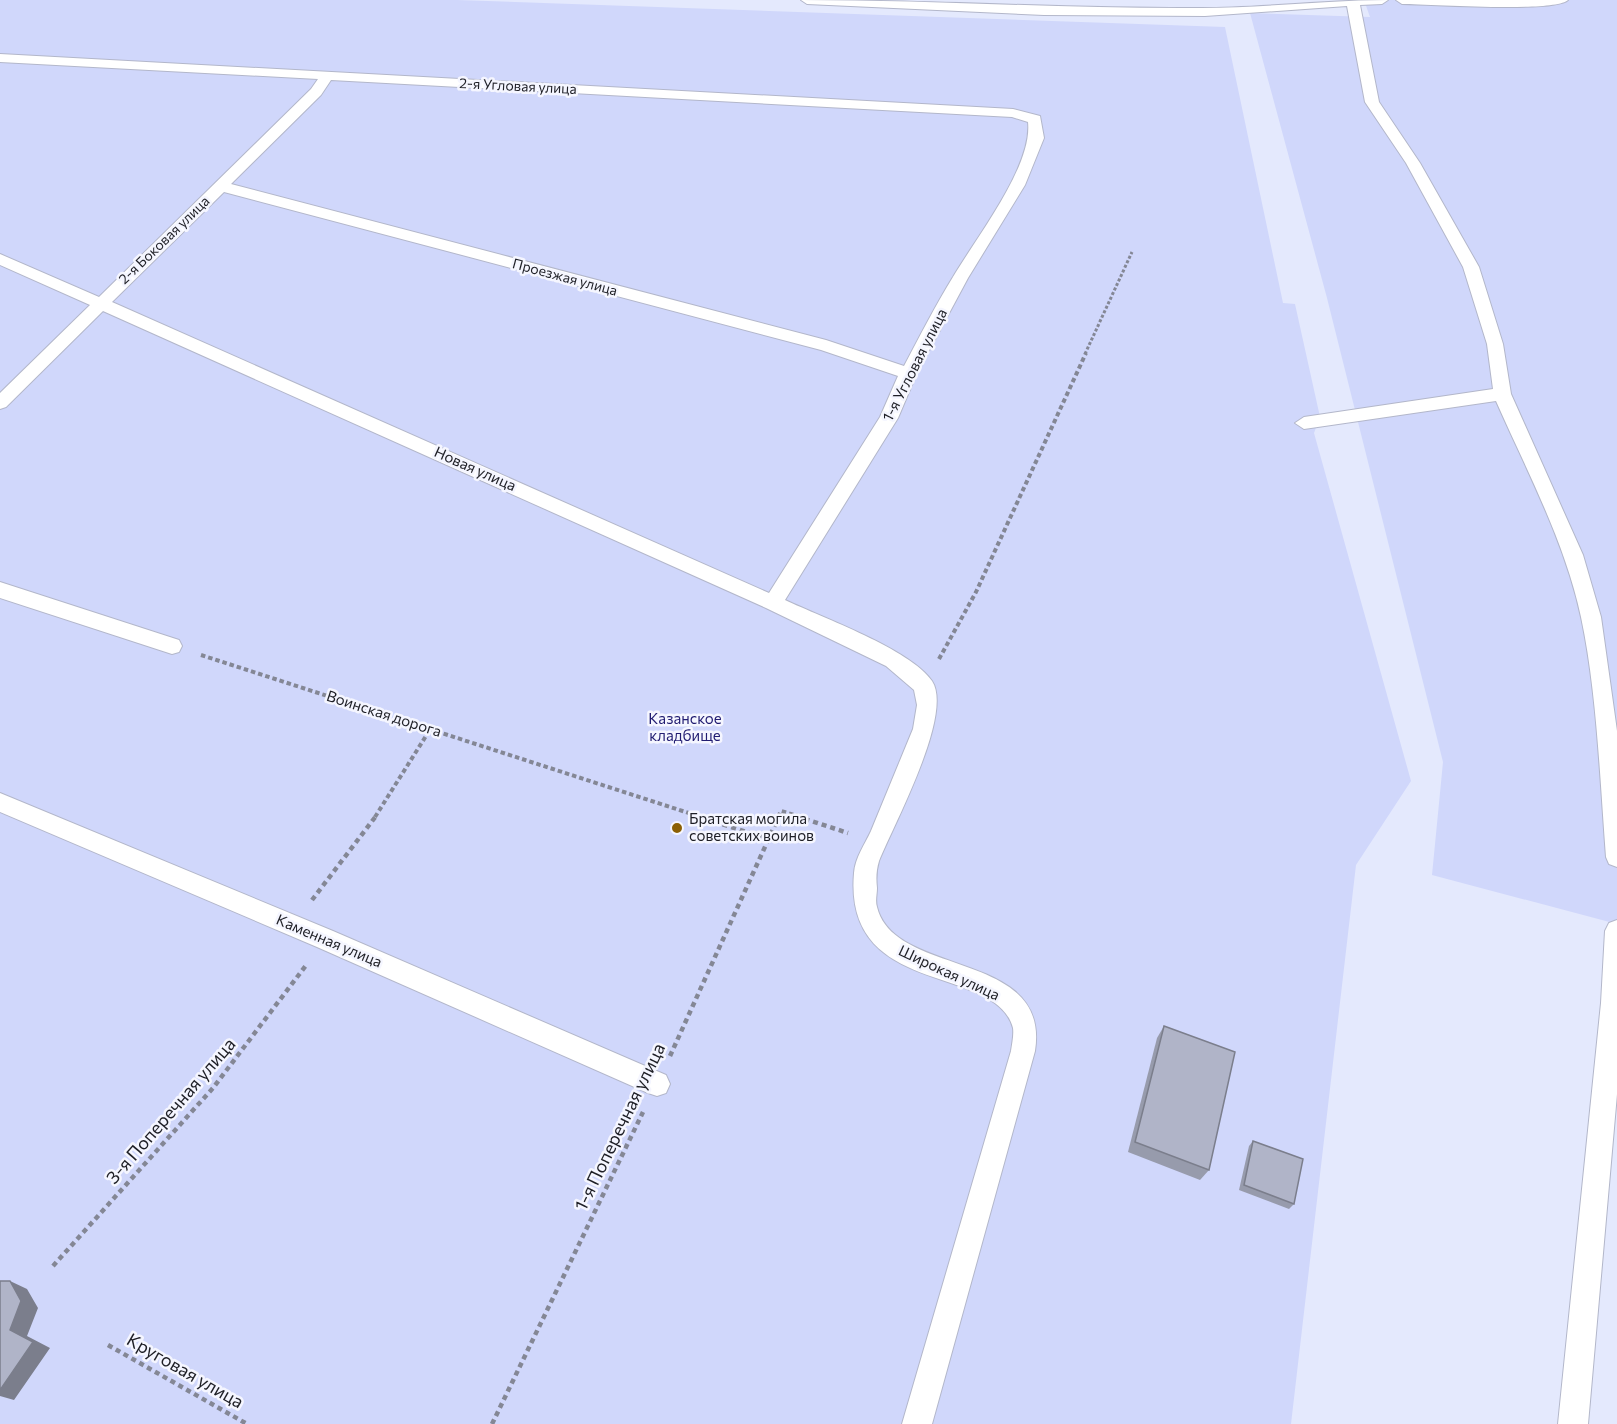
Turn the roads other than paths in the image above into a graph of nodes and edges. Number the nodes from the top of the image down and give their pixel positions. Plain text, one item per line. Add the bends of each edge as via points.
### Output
1 (807, 0) edge
2 (1352, 0) edge
3 (1382, 0) edge
4 (1402, 0) edge
5 (1562, 0) edge
6 (0, 58) edge
7 (327, 76) junction
8 (1035, 119) joint
9 (220, 186) junction
10 (0, 259) edge
11 (100, 302) junction
12 (908, 373) junction
13 (1502, 394) junction
14 (0, 403) edge
15 (1304, 423) dead end
16 (0, 590) edge
17 (773, 603) junction
18 (172, 645) road end
19 (925, 696) joint
20 (0, 802) edge
21 (1617, 857) edge
22 (1617, 932) edge
23 (657, 1083) road end
24 (917, 1424) edge
25 (1574, 1424) edge

1 - 2 lane via 1044,11 1205,12
2 - 3 lane
2 - 13 lane via 1372,102 1413,163 1471,267 1495,344
4 - 5 lane
6 - 7 lane, 2-я Угловая улица
7 - 8 lane, 2-я Угловая улица via 1013,113
7 - 9 lane, 2-я Боковая улица via 316,92
8 - 12 lane, 1-я Угловая улица via 1037,138 1017,185
9 - 11 lane, 2-я Боковая улица
9 - 12 lane, Проезжая улица via 826,346
10 - 11 lane, Новая улица
11 - 14 lane, 2-я Боковая улица
11 - 17 lane, Новая улица
12 - 17 lane, 1-я Угловая улица via 889,418
13 - 15 lane
13 - 21 lane via 1573,555 1591,617 1607,735
16 - 18 lane
17 - 19 lane, Новая улица via 893,660
19 - 24 lane, Широкая улица via 924,729 865,872 863,908 873,931 895,949 999,994 1015,1007 1025,1027 1023,1051
20 - 23 lane, Каменная улица
22 - 25 lane

